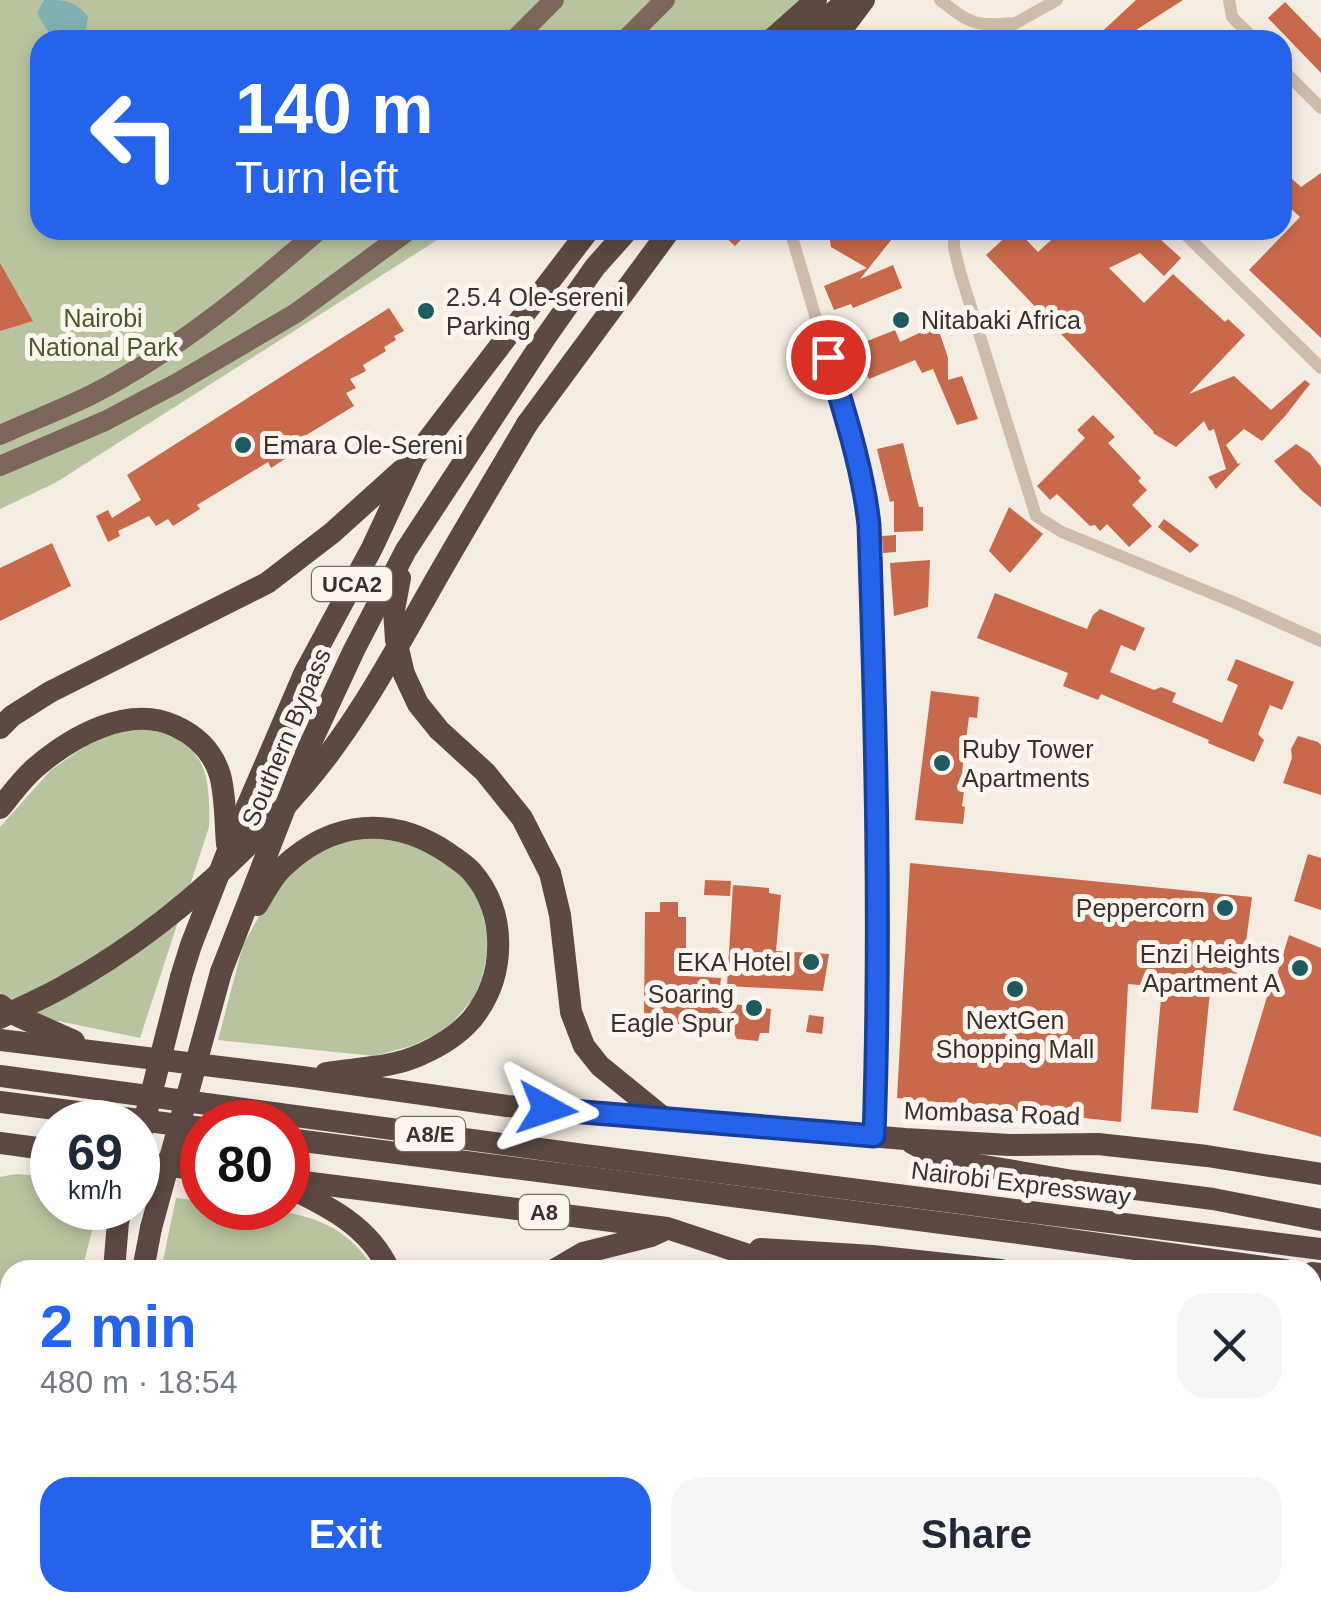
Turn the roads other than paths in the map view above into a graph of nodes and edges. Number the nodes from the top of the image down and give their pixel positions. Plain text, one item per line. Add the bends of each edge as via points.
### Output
1 (554, 0) edge
2 (666, 0) edge
3 (816, 0) edge
4 (847, 0) edge
5 (864, 0) edge
6 (940, 0) edge
7 (1057, 0) edge
8 (1229, 0) edge
9 (1015, 23) junction
10 (524, 30) edge
11 (635, 30) edge
12 (782, 30) edge
13 (814, 30) edge
14 (842, 30) edge
15 (1003, 30) edge
16 (1244, 30) edge
17 (1292, 79) edge
18 (1321, 108) edge
19 (308, 240) edge
20 (395, 240) edge
21 (581, 240) edge
22 (619, 240) edge
23 (663, 240) edge
24 (793, 240) edge
25 (954, 240) edge
26 (1190, 240) edge
27 (1321, 368) edge
28 (93, 394) junction
29 (104, 421) junction
30 (0, 435) edge
31 (414, 458) junction
32 (0, 466) edge
33 (406, 550) junction
34 (1321, 642) edge
35 (0, 728) edge
36 (0, 808) edge
37 (227, 853) junction
38 (230, 946) junction
39 (0, 1005) edge
40 (0, 1018) edge
41 (0, 1040) edge
42 (95, 1050) junction
43 (0, 1076) edge
44 (302, 1077) junction
45 (150, 1100) edge
46 (0, 1102) edge
47 (666, 1120) junction
48 (180, 1125) edge
49 (874, 1136) junction
50 (904, 1139) junction
51 (310, 1140) edge
52 (0, 1143) edge
53 (30, 1146) edge
54 (30, 1152) edge
55 (0, 1159) edge
56 (1321, 1174) edge
57 (310, 1186) edge
58 (310, 1196) edge
59 (857, 1201) junction
60 (1321, 1220) edge
61 (668, 1228) junction
62 (118, 1230) edge
63 (726, 1247) junction
64 (1321, 1249) edge
65 (115, 1260) edge
66 (145, 1260) edge
67 (384, 1260) edge
68 (571, 1260) edge
69 (764, 1260) edge
70 (909, 1260) edge
71 (1223, 1260) edge

1 - 10 main road
2 - 11 main road
3 - 12 highway
4 - 13 highway
5 - 14 highway
6 - 9 street via 972,23
7 - 9 street
8 - 16 street via 1232,17
9 - 15 street
17 - 18 street
19 - 28 main road via 189,336
20 - 29 main road via 296,313
21 - 31 highway, Southern Bypass / UCA2
22 - 33 highway, Southern Bypass / UCA2 via 545,338
23 - 40 highway, bridge via 526,424 385,668 306,783 234,860 118,954
24 - 49 street via 855,451 869,525
25 - 34 street via 1036,516
26 - 27 street
28 - 29 main road
28 - 30 main road
29 - 32 main road
31 - 35 highway via 267,584 50,692
31 - 37 highway, Southern Bypass / UCA2 via 304,674
33 - 38 highway, Southern Bypass / UCA2 via 307,751
33 - 47 highway via 394,610 404,674 438,730 485,772 539,848 560,915 571,1012 584,1046
36 - 37 highway via 32,770 68,744 134,718 164,720 206,748 219,773
37 - 45 highway, Southern Bypass / UCA2, bridge via 191,945
38 - 44 highway via 280,870 333,836 364,827 428,840 472,872 488,896 499,936 497,961 469,1023 420,1055
38 - 66 highway, Southern Bypass / UCA2, bridge
39 - 42 highway
41 - 42 highway
42 - 44 highway, Mombasa Road
43 - 59 highway, Nairobi Expressway / A8/E
44 - 47 highway, Mombasa Road
46 - 48 highway
47 - 49 highway, Mombasa Road
49 - 50 highway, Mombasa Road
50 - 56 highway, Mombasa Road via 1098,1144
50 - 60 highway via 942,1159
51 - 59 highway, Nairobi Expressway / A8/E
52 - 53 highway
54 - 55 highway
57 - 61 highway, A8
58 - 67 highway via 356,1225
59 - 64 highway, Nairobi Expressway / A8/E
59 - 71 highway, Nairobi Expressway / A8/E
61 - 63 highway, A8
61 - 68 highway
62 - 65 highway
63 - 69 highway, A8
63 - 70 highway

